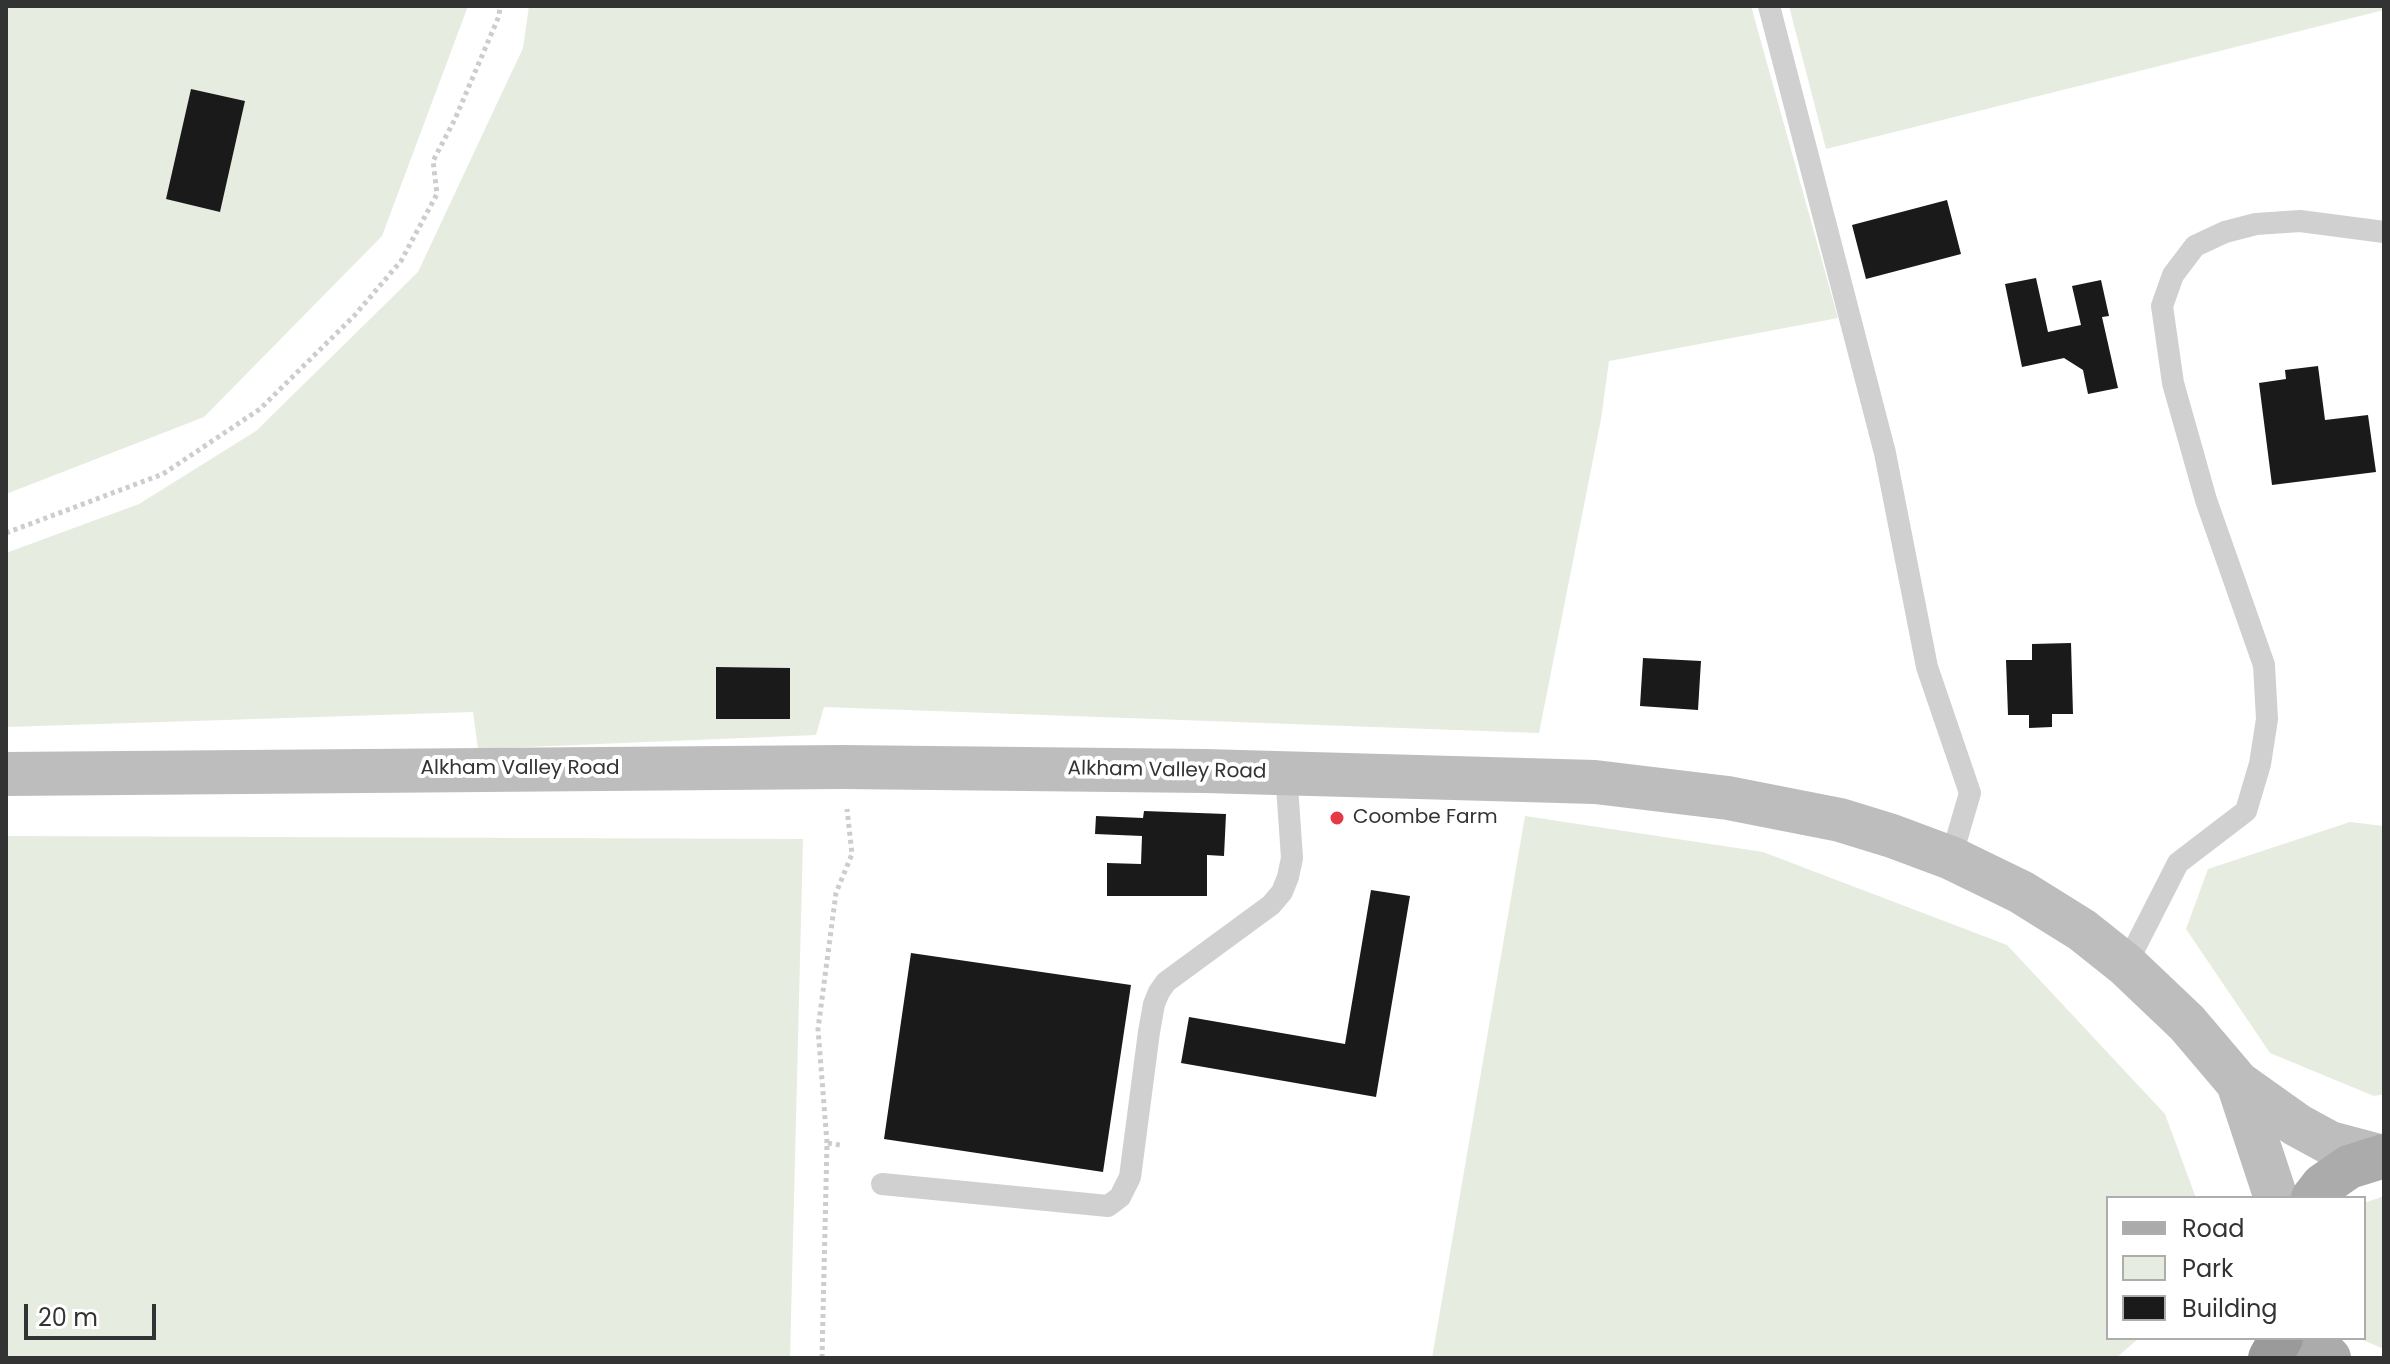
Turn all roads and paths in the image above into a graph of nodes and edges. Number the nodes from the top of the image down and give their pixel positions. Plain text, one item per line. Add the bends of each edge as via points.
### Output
1 (500, 6) edge
2 (1769, 6) edge
3 (2384, 232) edge
4 (6, 533) edge
5 (842, 767) junction
6 (1286, 772) junction
7 (6, 774) edge
8 (1951, 858) junction
9 (2126, 965) junction
10 (2238, 1083) junction
11 (827, 1143) junction
12 (840, 1145) dead end
13 (2382, 1156) edge
14 (882, 1184) dead end
15 (2275, 1196) edge
16 (2315, 1196) edge
17 (2280, 1340) edge
18 (2311, 1340) edge
19 (822, 1358) edge
20 (2270, 1358) edge
21 (2329, 1358) edge

1 - 4 path via 433,161 437,194 401,261 354,316 260,409 163,474
2 - 8 lane via 1885,453 1927,667 1970,793
3 - 9 lane via 2300,221 2225,232 2195,246 2165,296 2173,383 2206,500 2264,665 2267,719 2246,811 2178,863
5 - 6 street, Alkham Valley Road
5 - 7 street, Alkham Valley Road
5 - 11 path via 852,854 836,893 818,1029
6 - 8 street, Alkham Valley Road via 1595,782 1673,790 1840,820
6 - 14 lane via 1292,858 1288,877 1271,905 1159,992 1130,1177 1120,1197 1108,1206
8 - 9 street, Alkham Valley Road via 2057,913
9 - 10 street, Alkham Valley Road via 2187,1023
10 - 13 street, Alkham Valley Road via 2330,1143
10 - 15 street, Alkham Valley Road
11 - 12 path
11 - 19 path
13 - 16 main road via 2349,1167
17 - 20 highway
18 - 21 main road

